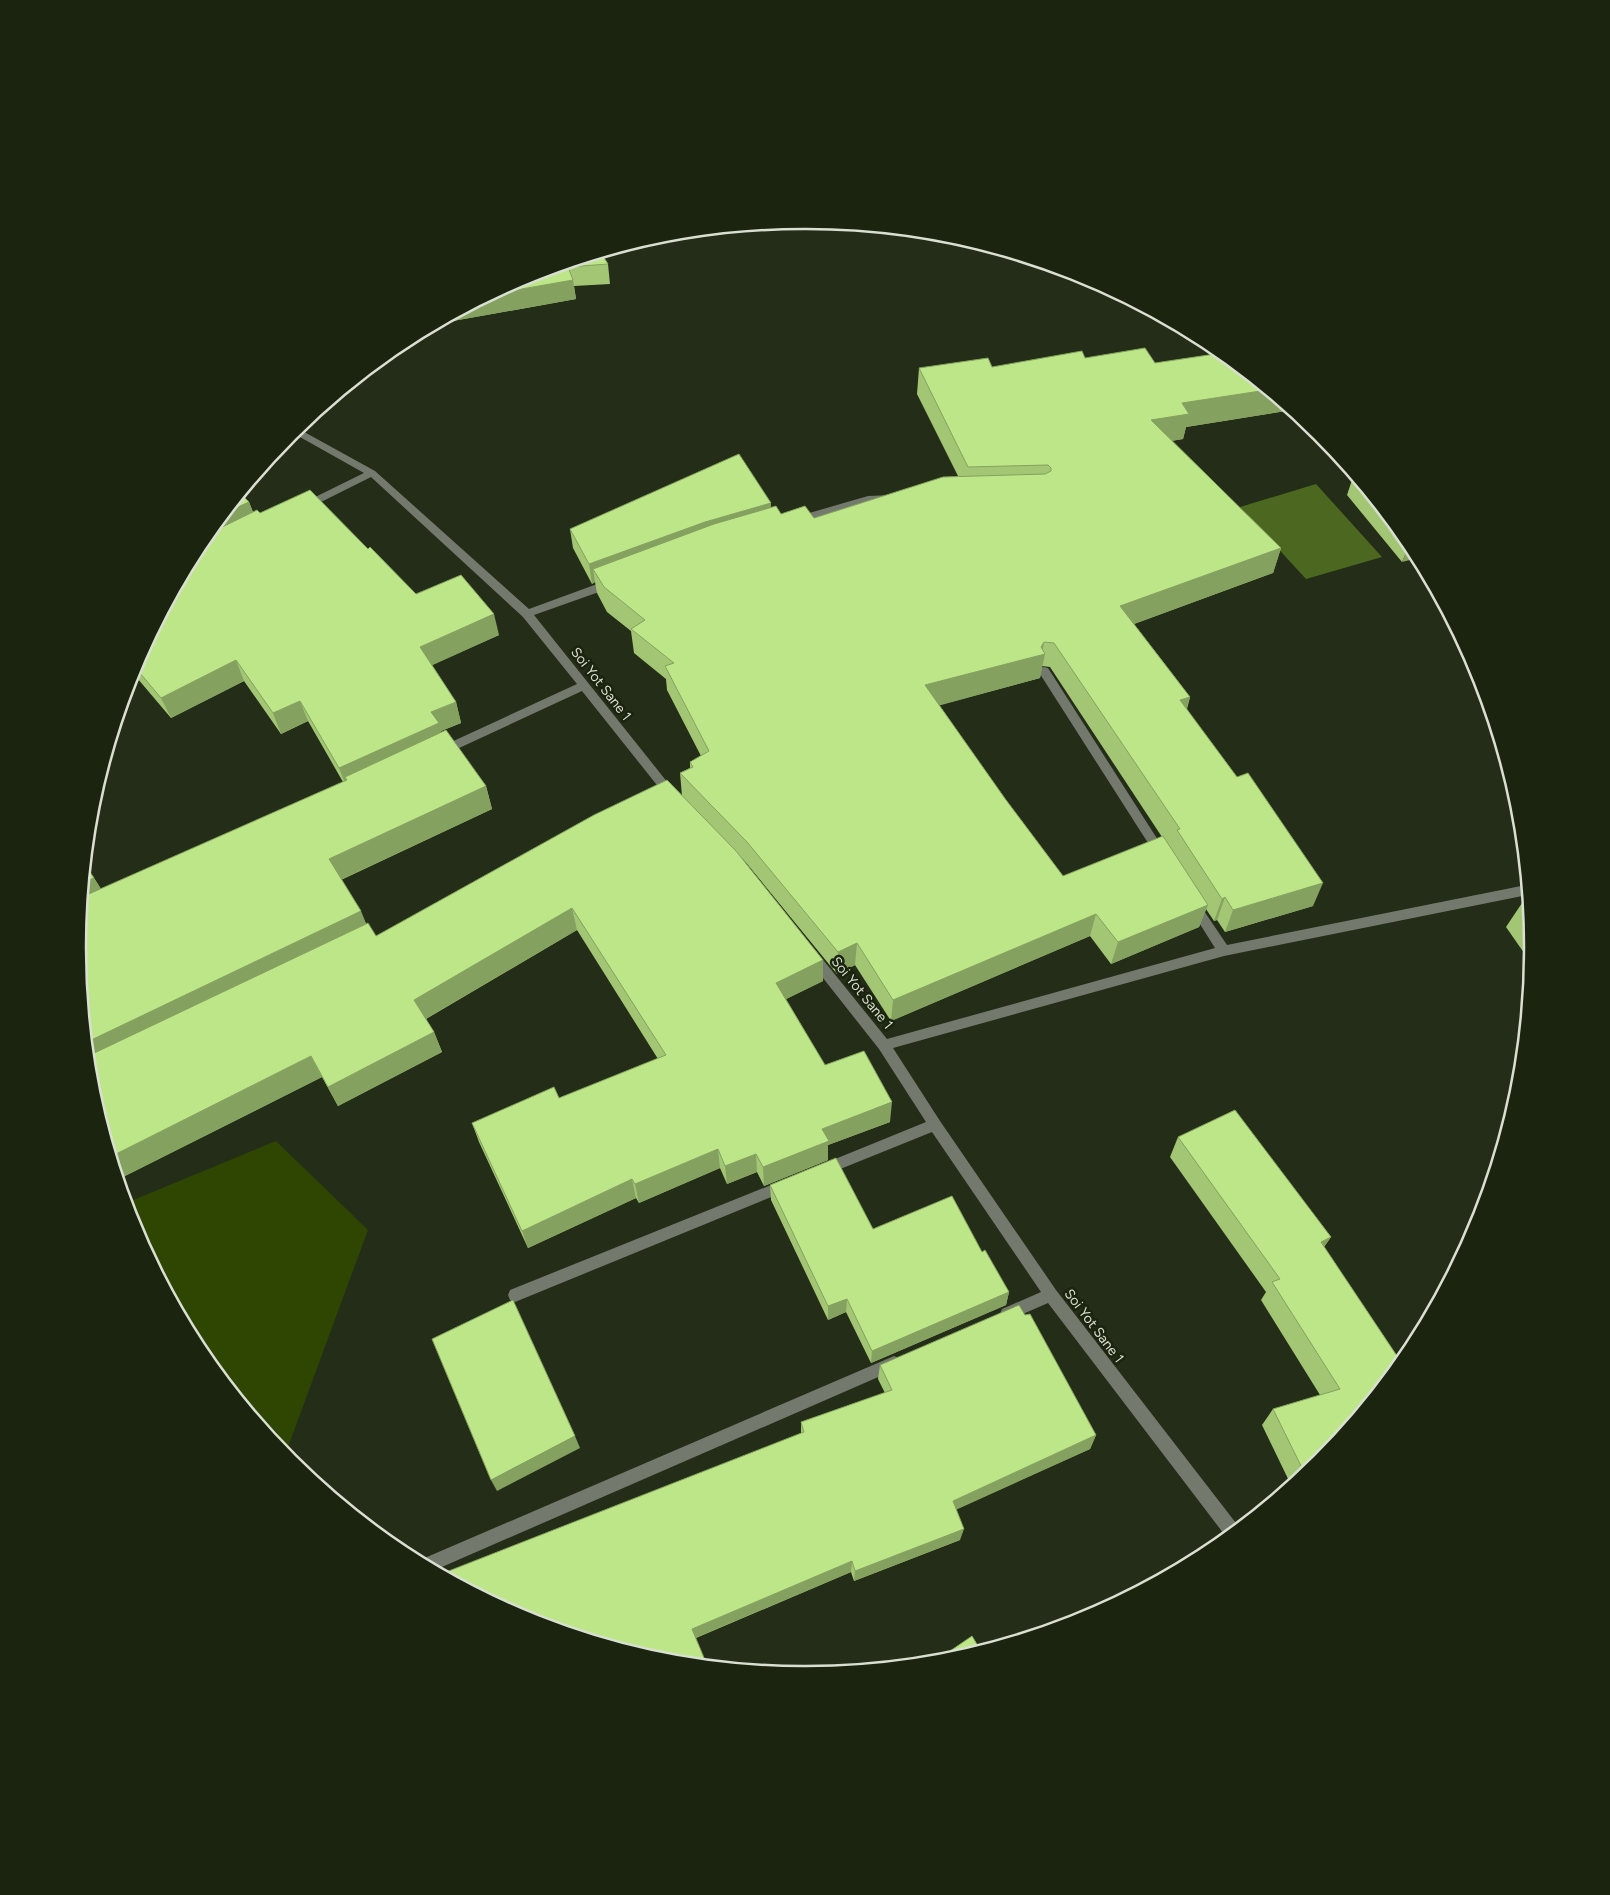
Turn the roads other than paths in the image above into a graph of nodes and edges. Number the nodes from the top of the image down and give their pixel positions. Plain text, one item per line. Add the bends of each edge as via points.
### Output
1 (302, 434) edge
2 (372, 473) junction
3 (906, 498) edge
4 (294, 511) edge
5 (785, 524) edge
6 (619, 580) edge
7 (527, 614) junction
8 (1044, 671) edge
9 (584, 686) junction
10 (431, 757) edge
11 (670, 799) edge
12 (1166, 860) edge
13 (1521, 891) edge
14 (1187, 893) edge
15 (804, 946) edge
16 (1224, 951) junction
17 (884, 1045) junction
18 (936, 1125) junction
19 (515, 1294) dead end
20 (1051, 1295) junction
21 (997, 1318) edge
22 (906, 1358) edge
23 (1229, 1528) edge
24 (434, 1563) edge

1 - 2 street, Soi Yot Sane 1
2 - 4 street
2 - 7 street, Soi Yot Sane 1
3 - 5 street via 868,499
6 - 7 street
7 - 9 street, Soi Yot Sane 1
8 - 12 street
9 - 10 street
9 - 11 street, Soi Yot Sane 1
13 - 16 street
14 - 16 street
15 - 17 street, Soi Yot Sane 1
16 - 17 street
17 - 18 street, Soi Yot Sane 1
18 - 19 street
18 - 20 street, Soi Yot Sane 1
20 - 21 street
20 - 23 street, Soi Yot Sane 1
22 - 24 street

